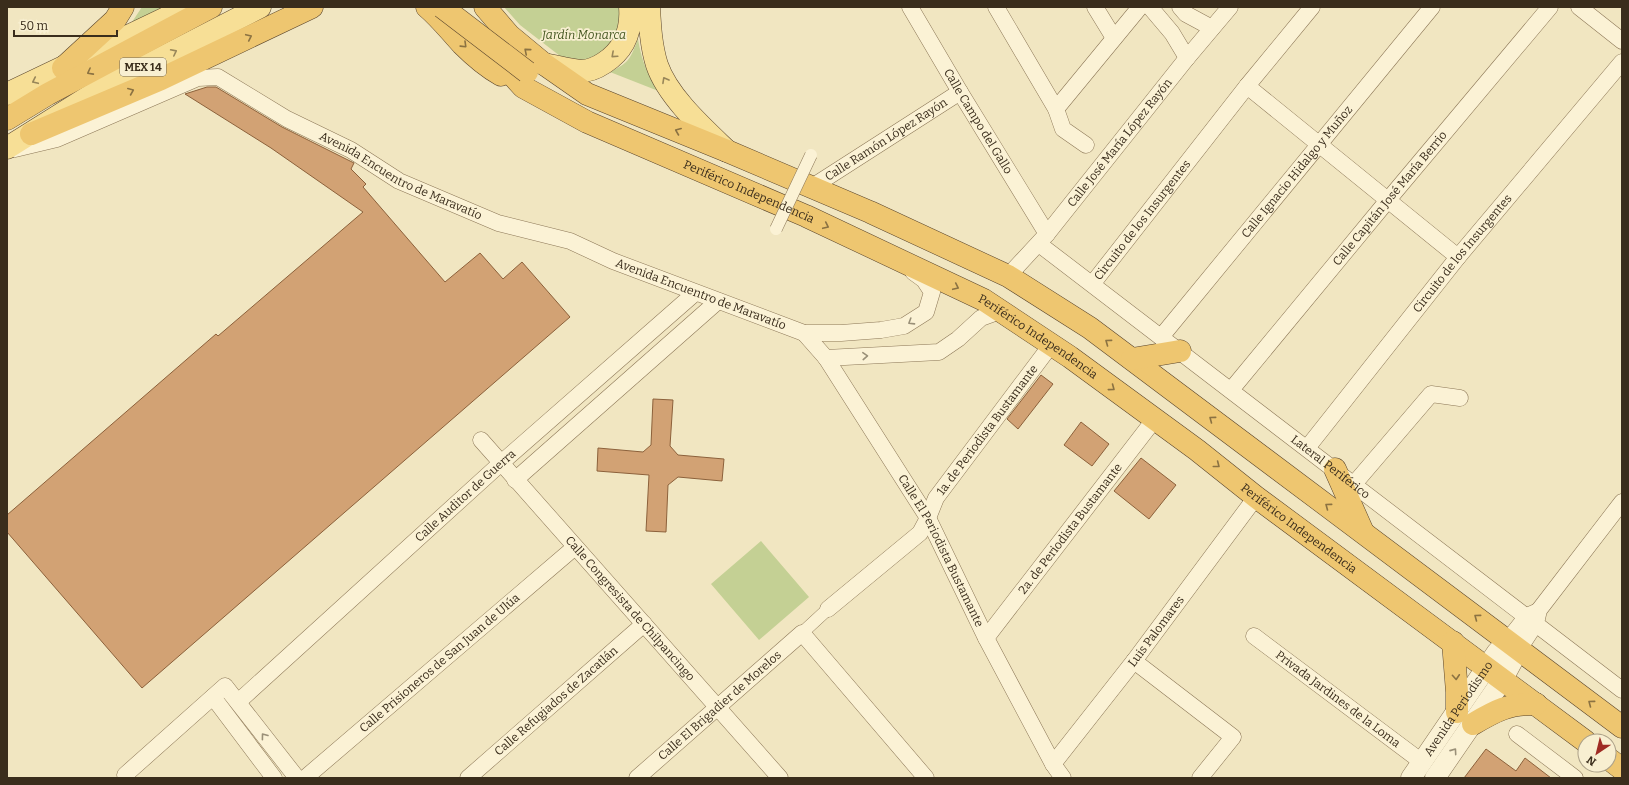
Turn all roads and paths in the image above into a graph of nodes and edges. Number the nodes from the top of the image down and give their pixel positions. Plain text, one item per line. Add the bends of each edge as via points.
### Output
1 (123, 7) edge
2 (189, 7) edge
3 (211, 7) edge
4 (260, 7) edge
5 (312, 7) edge
6 (427, 7) edge
7 (442, 7) edge
8 (453, 7) edge
9 (485, 7) edge
10 (630, 7) edge
11 (649, 7) edge
12 (910, 7) edge
13 (996, 7) edge
14 (1095, 7) edge
15 (1140, 7) edge
16 (1150, 7) edge
17 (1230, 7) edge
18 (1312, 7) edge
19 (1432, 7) edge
20 (1550, 7) edge
21 (1579, 7) edge
22 (1183, 10) edge
23 (1212, 28) junction
24 (1172, 33) junction
25 (1114, 38) junction
26 (1622, 41) edge
27 (1187, 58) junction
28 (1622, 62) edge
29 (63, 68) junction
30 (531, 75) junction
31 (1247, 86) junction
32 (960, 92) junction
33 (7, 94) edge
34 (1056, 109) junction
35 (7, 119) edge
36 (31, 134) junction
37 (1319, 144) junction
38 (1086, 145) dead end
39 (7, 149) edge
40 (727, 151) junction
41 (811, 155) dead end
42 (812, 187) junction
43 (1388, 200) junction
44 (870, 212) junction
45 (776, 229) dead end
46 (1043, 239) junction
47 (890, 256) junction
48 (1458, 257) junction
49 (1008, 276) junction
50 (1092, 283) junction
51 (695, 293) junction
52 (718, 301) junction
53 (1000, 311) junction
54 (804, 333) junction
55 (1162, 337) junction
56 (1051, 345) junction
57 (1180, 352) junction
58 (826, 358) junction
59 (1132, 359) junction
60 (1231, 390) junction
61 (1460, 398) dead end
62 (1154, 420) junction
63 (481, 440) dead end
64 (1307, 448) junction
65 (500, 464) junction
66 (1336, 469) junction
67 (516, 480) junction
68 (1354, 484) junction
69 (1256, 497) junction
70 (1622, 502) edge
71 (928, 518) junction
72 (1362, 532) junction
73 (575, 547) junction
74 (828, 609) joint
75 (1534, 616) junction
76 (644, 624) junction
77 (802, 632) junction
78 (1254, 636) dead end
79 (986, 638) junction
80 (1453, 642) junction
81 (1514, 645) junction
82 (1134, 660) junction
83 (1495, 673) junction
84 (1622, 690) edge
85 (213, 697) junction
86 (238, 702) junction
87 (1536, 704) junction
88 (717, 707) junction
89 (1465, 718) junction
90 (1622, 727) edge
91 (1516, 734) dead end
92 (1577, 735) edge
93 (280, 758) junction
94 (1053, 764) junction
95 (1416, 770) edge
96 (125, 775) dead end
97 (266, 775) edge
98 (640, 777) edge
99 (297, 778) edge
100 (305, 778) edge
101 (468, 778) edge
102 (780, 778) edge
103 (926, 778) edge
104 (1063, 778) edge
105 (1200, 778) edge
106 (1435, 778) edge
107 (1575, 778) edge

1 - 29 highway via 115,20
2 - 29 main road, MEX 14
3 -> 35 highway via 48,94
36 -> 4 main road, MEX 14 via 101,89
36 -> 5 highway via 161,78
6 -> 30 highway via 462,44 492,70
7 - 30 highway, bridge
8 - 30 highway, Periférico Independencia
30 -> 9 highway, Periférico Independencia via 508,35
10 -> 30 main road via 628,33 620,50 598,68
40 -> 11 main road via 693,118 676,97 657,66 651,40
12 - 32 street, Calle Campo del Gallo
13 - 34 street
14 - 25 street
15 - 25 street
16 - 24 street
17 - 23 street, Calle José María López Rayón
18 - 31 street, Circuito de los Insurgentes
19 - 37 street, Calle Ignacio Hidalgo y Muñoz
20 - 43 street, Calle Capitán José María Berrio
21 - 26 street
22 - 23 street
22 - 24 street
23 - 27 street, Calle José María López Rayón
24 - 27 street
25 - 34 street
27 - 46 street, Calle José María López Rayón
28 - 48 street, Circuito de los Insurgentes
29 -> 33 main road, MEX 14
40 -> 30 highway, Periférico Independencia via 586,94
30 - 44 highway via 552,90 607,116 802,198 846,210
30 -> 47 highway, Periférico Independencia via 587,122 806,216
31 - 37 street
31 - 50 street, Circuito de los Insurgentes
32 - 42 street, Calle Ramón López Rayón
32 - 46 street, Calle Campo del Gallo
34 - 38 street via 1063,129
36 - 39 main road, MEX 14
37 - 43 street
37 - 55 street, Calle Ignacio Hidalgo y Muñoz
39 - 51 street, Avenida Encuentro de Maravatío via 57,139 198,78 218,77 287,119 351,150 398,181 498,223 570,241
40 - 42 highway, Periférico Independencia
41 - 45 street, bridge
42 - 44 highway, Periférico Independencia
43 - 48 street
43 - 60 street, Calle Capitán José María Berrio
44 - 49 highway, Periférico Independencia
46 - 49 street, Calle José María López Rayón
46 - 50 street, Lateral Periférico
47 -> 53 highway, Periférico Independencia via 984,300
47 -> 54 street via 924,280 932,292 926,312 904,326 881,330
48 - 64 street, Circuito de los Insurgentes
59 -> 49 highway, Periférico Independencia via 1090,328
50 - 55 street, Lateral Periférico
51 - 52 street, Avenida Encuentro de Maravatío
51 - 65 street, Calle Auditor de Guerra
52 - 54 street, Avenida Encuentro de Maravatío
52 - 67 street, Calle Auditor de Guerra
53 - 56 highway, Periférico Independencia
58 -> 53 street via 939,352 981,318
54 - 58 street, Calle El Periodista Bustamante
55 - 57 street, Lateral Periférico
56 -> 62 highway, Periférico Independencia
56 - 71 street, 1a. de Periodista Bustamante via 936,498
57 - 59 highway
57 - 60 street, Lateral Periférico
58 - 71 street, Calle El Periodista Bustamante
72 -> 59 highway, Periférico Independencia
60 - 64 street, Lateral Periférico
61 - 68 street via 1431,394
62 -> 69 highway, Periférico Independencia
62 - 79 street, 2a. de Periodista Bustamante
63 - 65 street, Calle Congresista de Chilpancingo
64 - 66 street, Lateral Periférico
65 - 67 street, Calle Congresista de Chilpancingo
65 - 86 street, Calle Auditor de Guerra
66 - 68 street, Lateral Periférico
66 - 72 highway
67 - 73 street, Calle Congresista de Chilpancingo
68 - 75 street, Lateral Periférico
69 - 80 highway, Periférico Independencia
69 - 82 street, Luis Palomares
70 - 75 street
71 - 74 street via 920,533
71 - 79 street, Calle El Periodista Bustamante
81 -> 72 highway, Periférico Independencia
73 - 76 street, Calle Congresista de Chilpancingo
73 - 100 street, Calle Prisioneros de San Juan de Ulúa
74 - 77 street
75 - 81 street
75 - 84 street, Lateral Periférico
76 - 88 street, Calle Congresista de Chilpancingo
76 - 101 street, Calle Refugiados de Zacatlán
77 - 88 street, Calle El Brigadier de Morelos
77 - 103 street
78 - 95 street, Privada Jardines de la Loma
79 - 94 street, Calle El Periodista Bustamante
80 - 83 highway, Periférico Independencia
80 -> 89 highway via 1457,692
81 - 83 street, Avenida Periodismo
90 -> 81 highway, Periférico Independencia
82 - 94 street, Luis Palomares
82 - 105 street via 1233,737
83 - 87 highway, Periférico Independencia
83 - 89 street, Avenida Periodismo
85 - 86 street via 225,686
85 - 96 street
85 - 97 street
93 -> 86 street
87 - 89 highway via 1520,704
87 - 92 highway, Periférico Independencia
88 - 98 street, Calle El Brigadier de Morelos
88 - 102 street, Calle Congresista de Chilpancingo
89 - 95 street, Avenida Periodismo
106 -> 89 street, Avenida Periodismo
91 - 107 street
93 - 97 street
93 - 99 street
94 - 104 street, Calle El Periodista Bustamante

